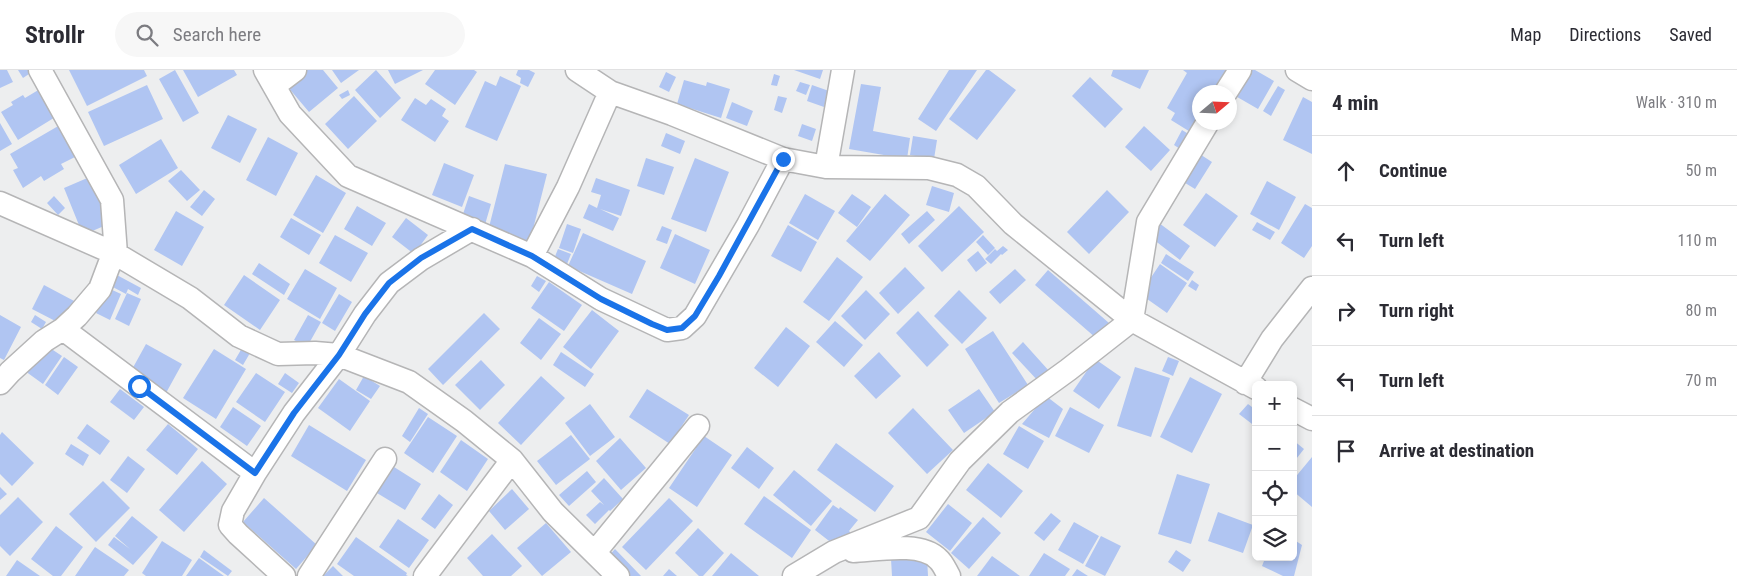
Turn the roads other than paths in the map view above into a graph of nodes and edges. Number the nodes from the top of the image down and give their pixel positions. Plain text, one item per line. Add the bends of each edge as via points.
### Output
1 (40, 70) edge
2 (295, 70) edge
3 (577, 70) edge
4 (843, 70) edge
5 (1240, 70) edge
6 (1297, 70) edge
7 (269, 78) edge
8 (1312, 79) edge
9 (1230, 85) edge
10 (610, 92) junction
11 (1203, 130) edge
12 (783, 159) junction
13 (826, 167) junction
14 (0, 203) edge
15 (472, 229) junction
16 (116, 254) junction
17 (532, 256) junction
18 (1312, 288) edge
19 (1132, 320) junction
20 (63, 329) junction
21 (339, 355) junction
22 (0, 383) edge
23 (1250, 386) edge
24 (1297, 411) edge
25 (1312, 419) edge
26 (698, 426) dead end
27 (385, 459) dead end
28 (512, 460) junction
29 (255, 473) junction
30 (594, 552) junction
31 (834, 552) junction
32 (284, 576) edge
33 (309, 576) edge
34 (425, 576) edge
35 (618, 576) edge
36 (794, 576) edge
37 (949, 576) edge

1 - 16 street via 112,200
2 - 7 street
3 - 10 street
4 - 13 street
5 - 9 street
6 - 8 street
7 - 15 street via 290,114 348,176
10 - 12 street
10 - 17 street via 568,187
11 - 19 street via 1148,222
12 - 13 street
12 - 17 street via 719,276 695,316 682,328 667,330 652,324 601,299
13 - 19 street via 929,168 957,175 976,186 1013,224
14 - 16 street
15 - 17 street
15 - 21 street via 421,258 389,283
16 - 20 street via 108,265 100,289
16 - 21 street via 190,298 240,336 270,351 278,354
18 - 23 street via 1272,339
19 - 23 street
19 - 31 street via 1010,412 960,461 919,518
20 - 22 street via 44,341
20 - 29 street
21 - 28 street via 409,382
21 - 29 street via 294,413
24 - 25 street
26 - 30 street
27 - 33 street
28 - 30 street via 554,512
28 - 34 street
29 - 32 street via 233,512 230,525
30 - 35 street
31 - 36 street
31 - 37 street via 911,548 928,551 939,559

